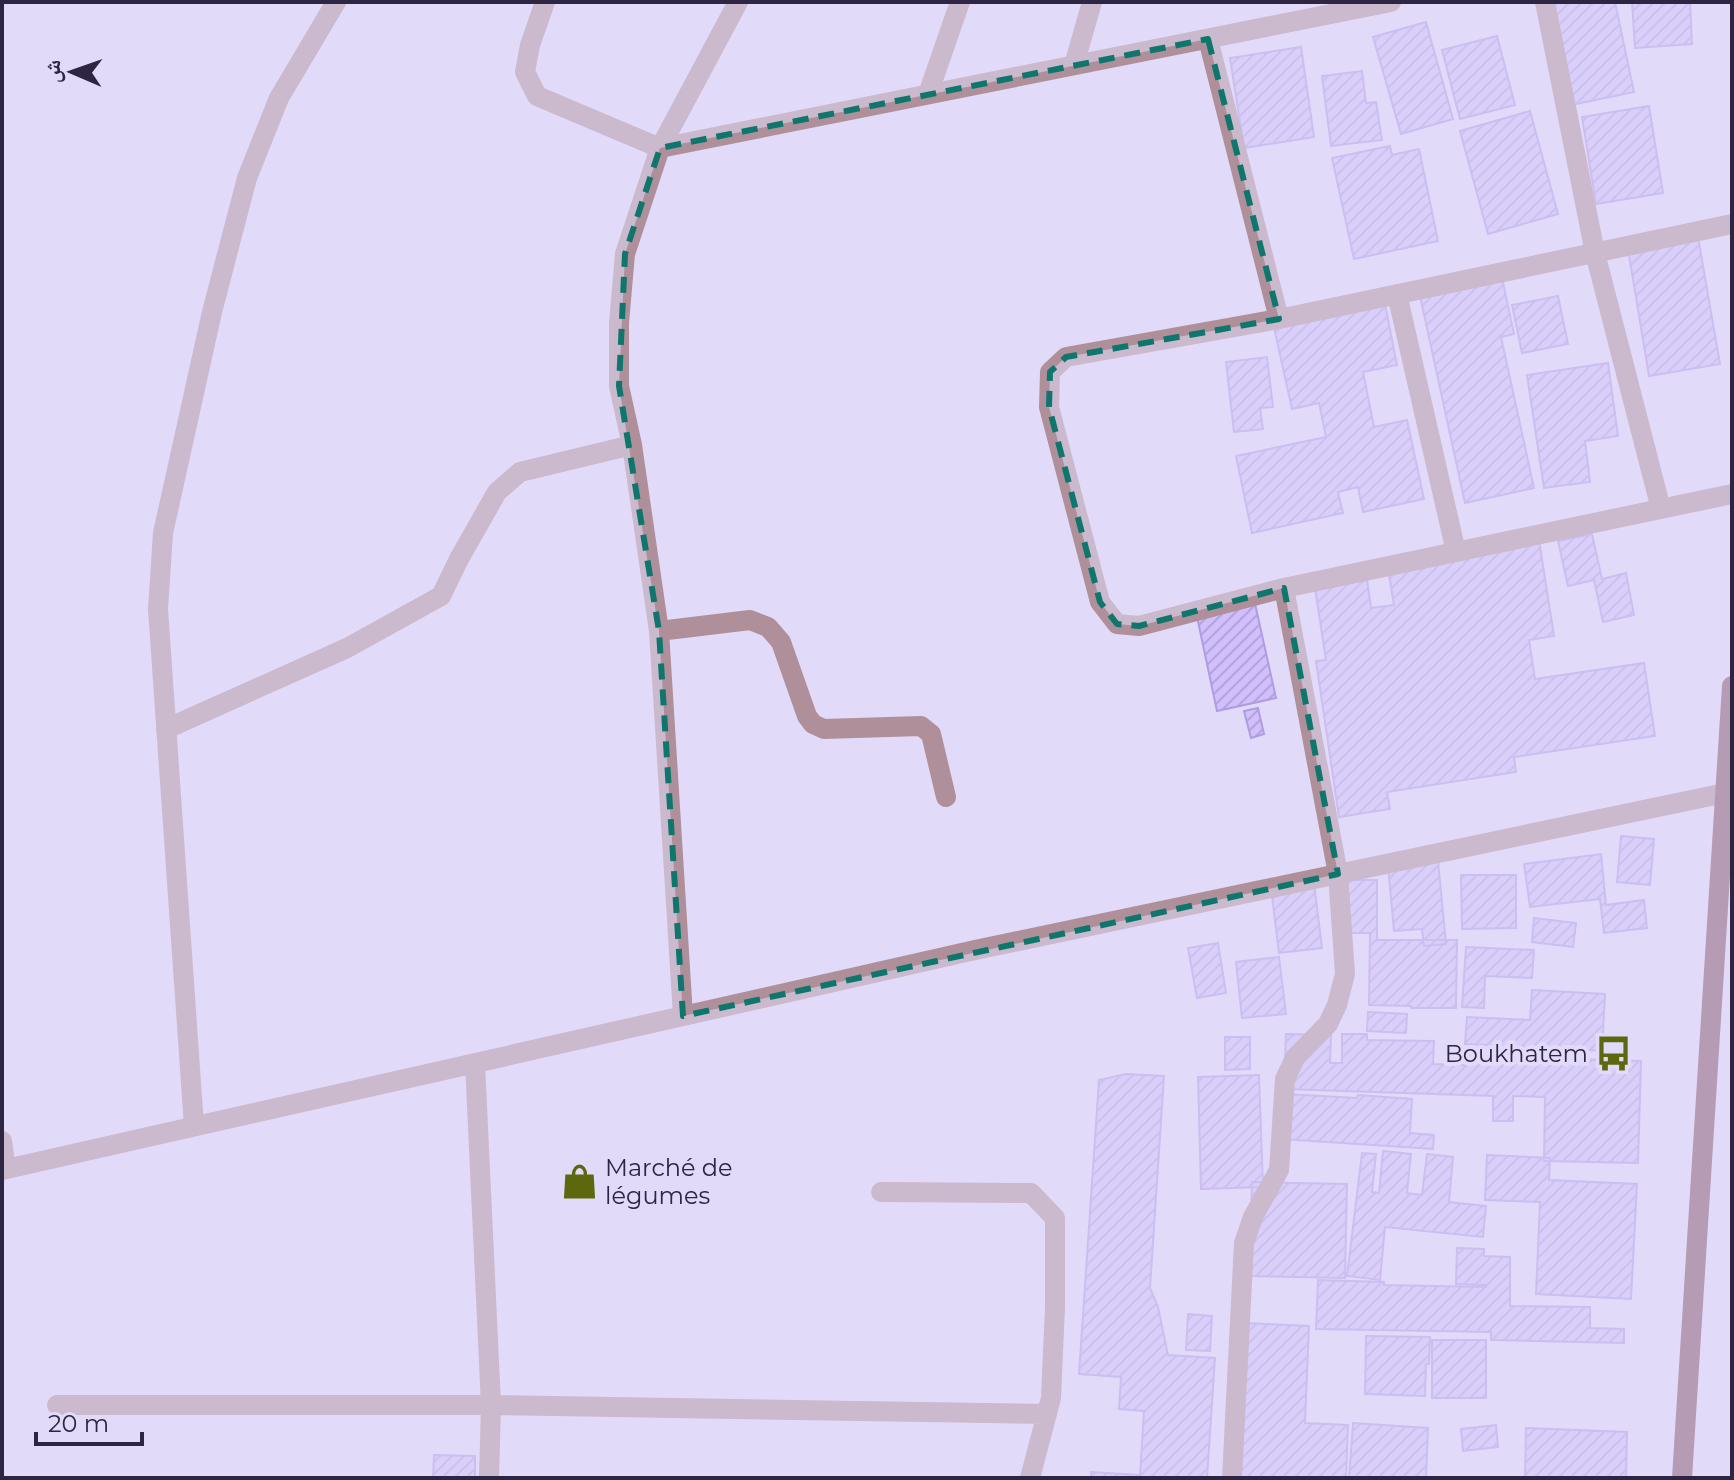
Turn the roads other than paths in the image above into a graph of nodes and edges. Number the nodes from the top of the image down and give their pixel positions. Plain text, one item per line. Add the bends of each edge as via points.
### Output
1 (336, 2) edge
2 (545, 2) edge
3 (738, 2) edge
4 (960, 2) edge
5 (1092, 2) edge
6 (1391, 2) edge
7 (1545, 2) edge
8 (1309, 11) edge
9 (1208, 39) junction
10 (1074, 65) junction
11 (928, 94) junction
12 (660, 148) junction
13 (1732, 224) edge
14 (1595, 253) junction
15 (1397, 294) junction
16 (1279, 319) junction
17 (632, 445) junction
18 (1732, 494) edge
19 (1661, 509) junction
20 (1456, 552) junction
21 (1284, 588) junction
22 (659, 631) junction
23 (1732, 686) edge
24 (166, 729) junction
25 (1725, 793) junction
26 (946, 797) dead end
27 (1338, 874) junction
28 (683, 1016) junction
29 (475, 1063) junction
30 (194, 1126) junction
31 (2, 1141) edge
32 (4, 1169) edge
33 (881, 1192) dead end
34 (57, 1405) dead end
35 (491, 1405) junction
36 (1047, 1414) junction
37 (489, 1478) edge
38 (1030, 1478) edge
39 (1232, 1478) edge
40 (1682, 1478) edge

1 - 24 street via 279,98 247,178 212,312 163,533 158,609
2 - 12 street via 525,72 537,96
3 - 12 street
4 - 11 street
5 - 10 street
6 - 8 street
7 - 14 street
8 - 9 street
9 - 10 street
9 - 16 street
10 - 11 street
11 - 12 street
12 - 17 street via 625,254 619,386
13 - 14 street
14 - 15 street
14 - 19 street
15 - 16 street
15 - 20 street
16 - 21 street via 1066,357 1050,372 1049,407 1100,602 1117,624 1139,626
17 - 22 street
17 - 24 street via 520,472 497,492 441,596 347,648
18 - 19 street
19 - 20 street
20 - 21 street
21 - 27 street
22 - 26 street via 750,620 768,627 781,642 813,724 824,729 921,726 931,734
22 - 28 street
23 - 25 main road
24 - 30 street
25 - 27 street
25 - 40 main road
27 - 28 street
27 - 39 street via 1345,974 1328,1024 1295,1058 1285,1079 1279,1170 1244,1243
28 - 29 street
29 - 30 street
29 - 35 street
30 - 32 street
31 - 32 street
33 - 36 street via 1031,1193 1055,1218
34 - 35 street
35 - 36 street
35 - 37 street
36 - 38 street

